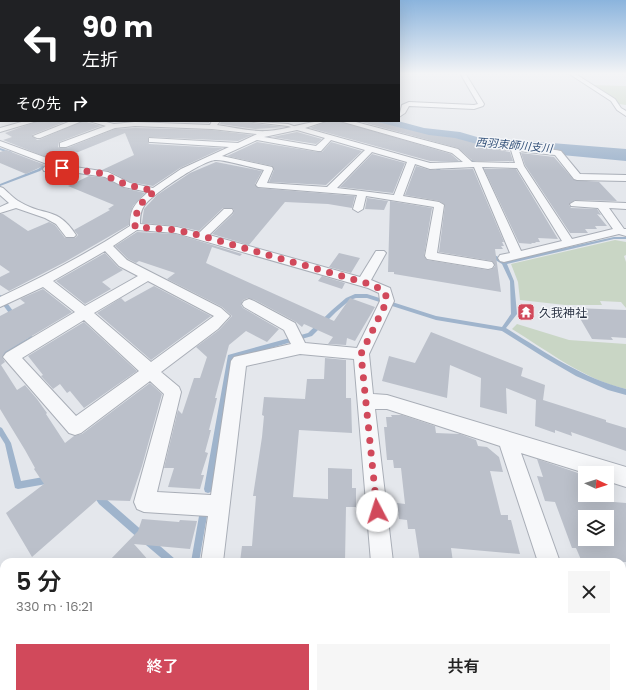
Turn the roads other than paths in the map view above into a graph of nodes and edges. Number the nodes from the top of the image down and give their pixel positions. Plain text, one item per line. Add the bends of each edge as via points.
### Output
1 (405, 106) edge
2 (443, 106) edge
3 (481, 106) edge
4 (617, 106) edge
5 (626, 114) edge
6 (400, 115) edge
7 (28, 122) edge
8 (75, 122) edge
9 (100, 122) edge
10 (257, 122) edge
11 (318, 122) edge
12 (348, 122) edge
13 (134, 123) edge
14 (174, 123) edge
15 (214, 124) edge
16 (114, 126) junction
17 (297, 128) junction
18 (0, 130) edge
19 (266, 133) junction
20 (37, 136) dead end
21 (330, 137) junction
22 (256, 138) junction
23 (152, 140) dead end
24 (0, 143) edge
25 (200, 143) junction
26 (63, 145) dead end
27 (240, 145) junction
28 (499, 147) dead end
29 (514, 148) junction
30 (371, 149) junction
31 (213, 157) junction
32 (65, 160) dead end
33 (412, 161) junction
34 (471, 163) junction
35 (50, 166) junction
36 (520, 166) junction
37 (626, 178) edge
38 (0, 190) edge
39 (155, 191) junction
40 (329, 191) junction
41 (362, 193) junction
42 (397, 198) junction
43 (16, 204) junction
44 (575, 204) dead end
45 (601, 205) junction
46 (626, 206) edge
47 (358, 209) dead end
48 (0, 210) edge
49 (228, 212) dead end
50 (135, 227) junction
51 (623, 232) edge
52 (70, 235) dead end
53 (202, 236) junction
54 (569, 243) junction
55 (106, 246) junction
56 (380, 253) dead end
57 (517, 255) junction
58 (504, 258) dead end
59 (488, 265) dead end
60 (148, 275) junction
61 (44, 281) junction
62 (364, 282) junction
63 (4, 300) edge
64 (248, 304) dead end
65 (86, 314) junction
66 (297, 342) junction
67 (361, 354) junction
68 (150, 371) junction
69 (366, 400) junction
70 (507, 439) junction
71 (626, 477) edge
72 (220, 506) junction
73 (213, 558) edge
74 (382, 558) edge
75 (548, 558) edge

1 - 6 street
2 - 3 street
4 - 5 street
7 - 18 street
8 - 20 street
9 - 16 street
10 - 17 lane
11 - 17 street
12 - 34 street via 455,151
13 - 14 street
13 - 16 street
14 - 15 street
15 - 19 street
15 - 25 street
16 - 26 street
17 - 19 street
17 - 21 street
19 - 22 street
21 - 22 street via 318,149
21 - 30 street
22 - 27 street
23 - 25 street
24 - 35 street
25 - 27 street
27 - 31 street
28 - 29 street
29 - 36 street
29 - 37 street via 558,153 577,177
30 - 33 street
30 - 40 street
31 - 39 street via 184,171
31 - 40 street via 269,169 261,185
32 - 35 street
33 - 34 street via 437,166
33 - 42 street
34 - 36 street
34 - 57 street
35 - 39 street via 108,175 127,185
36 - 54 street
38 - 43 street
39 - 50 street via 140,204
40 - 41 street
41 - 42 street
41 - 47 street
42 - 59 street via 439,205 431,256
43 - 48 street
43 - 52 street via 55,217
44 - 45 street
45 - 46 street
45 - 51 street
49 - 53 street
50 - 53 street via 177,230
50 - 55 street
51 - 54 street
53 - 62 street
54 - 57 street
55 - 60 street via 123,263
55 - 61 street
56 - 62 street
57 - 58 street
60 - 65 street
60 - 68 street via 222,316
61 - 63 street
61 - 65 street
62 - 67 street via 382,289 386,294 386,302
64 - 66 street via 290,327
65 - 68 street
65 - 68 street via 11,357 75,427
66 - 67 street
66 - 72 street via 239,361
67 - 69 street
68 - 72 street via 173,392 144,502
69 - 70 street via 387,402
69 - 74 street
70 - 71 street
70 - 75 street
72 - 73 street

